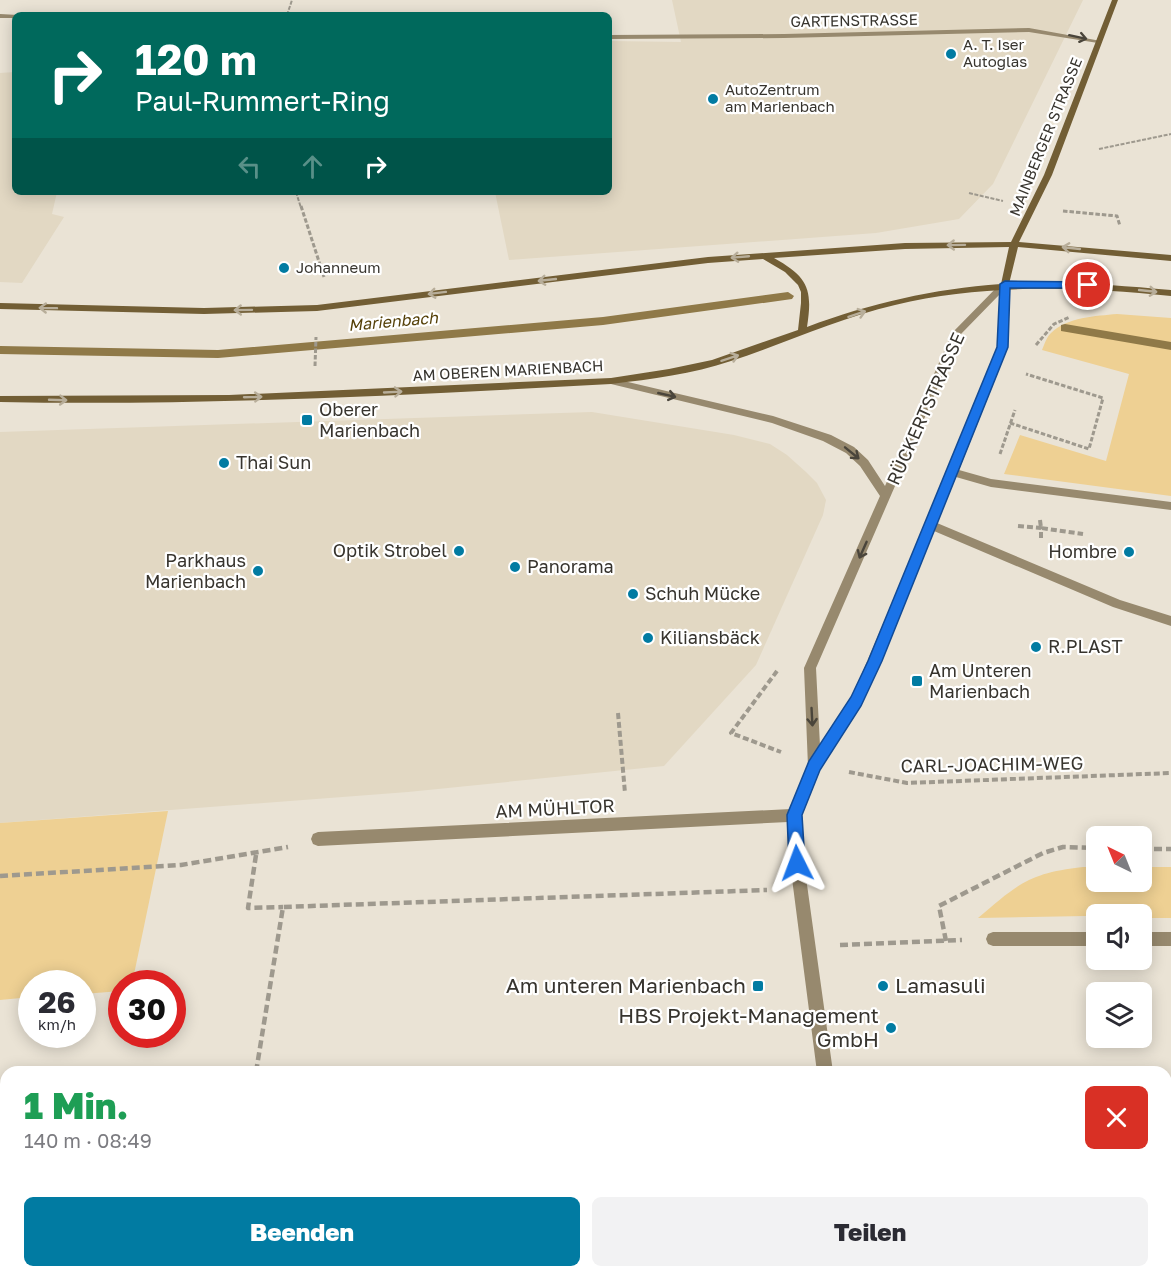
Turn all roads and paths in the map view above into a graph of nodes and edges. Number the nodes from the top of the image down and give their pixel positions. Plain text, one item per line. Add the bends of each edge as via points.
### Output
1 (1115, 0) edge
2 (612, 37) edge
3 (1098, 41) junction
4 (1171, 134) edge
5 (1099, 149) dead end
6 (297, 195) edge
7 (1014, 244) junction
8 (763, 255) junction
9 (1171, 258) edge
10 (1005, 284) junction
11 (1171, 293) edge
12 (0, 306) edge
13 (317, 308) junction
14 (1078, 315) dead end
15 (316, 332) dead end
16 (802, 332) junction
17 (1035, 349) dead end
18 (1029, 365) dead end
19 (315, 367) dead end
20 (1026, 374) junction
21 (610, 381) junction
22 (1023, 384) dead end
23 (0, 399) edge
24 (1017, 403) dead end
25 (1010, 423) junction
26 (953, 472) junction
27 (991, 483) junction
28 (886, 497) junction
29 (1171, 506) edge
30 (930, 525) junction
31 (1171, 621) edge
32 (618, 713) dead end
33 (815, 766) junction
34 (1171, 773) edge
35 (795, 815) junction
36 (628, 823) junction
37 (318, 839) joint
38 (1086, 848) edge
39 (1152, 849) edge
40 (1171, 849) edge
41 (256, 855) junction
42 (0, 876) edge
43 (800, 889) junction
44 (283, 907) junction
45 (993, 939) dead end
46 (1086, 939) edge
47 (1152, 939) edge
48 (1171, 939) edge
49 (858, 943) dead end
50 (257, 1066) edge
51 (824, 1066) edge

1 - 3 main road, MAINBERGER STRASSE
2 -> 3 street, GARTENSTRASSE via 1029,30
3 - 7 main road, MAINBERGER STRASSE via 1048,175
4 - 5 path
6 - 13 path via 329,290
7 -> 8 main road
9 -> 7 main road
7 - 10 main road, MAINBERGER STRASSE
8 -> 13 main road
8 - 16 main road via 791,271 806,290
10 -> 11 main road, AM OBEREN MARIENBACH via 1088,285
16 -> 10 main road, AM OBEREN MARIENBACH via 915,297
10 - 26 street, RÜCKERTSTRASSE via 1003,347
10 - 28 street, RÜCKERTSTRASSE via 957,333
13 -> 12 main road via 204,311
14 - 17 path via 1045,331
15 - 19 path
21 -> 16 main road, AM OBEREN MARIENBACH via 725,360
18 - 20 path
20 - 22 path
20 - 25 path via 1103,398 1089,449
23 -> 21 main road, AM OBEREN MARIENBACH via 210,399
21 -> 28 street, RÜCKERTSTRASSE via 773,420 827,438 850,450
24 - 25 path
25 - 27 path
26 - 27 street
26 - 30 street, RÜCKERTSTRASSE
27 - 29 street
28 -> 33 street, RÜCKERTSTRASSE via 810,668
30 - 31 street via 1117,604
30 - 33 street, RÜCKERTSTRASSE via 856,702
32 - 36 path
33 - 34 path, CARL-JOACHIM-WEG via 907,783
33 - 35 street, RÜCKERTSTRASSE
35 - 36 street, AM MÜHLTOR
35 - 43 street, RÜCKERTSTRASSE
36 - 37 street, AM MÜHLTOR
37 - 41 path
38 - 49 path via 1063,847 1043,853 939,906 946,941
39 - 40 path
41 - 42 path via 157,868
41 - 44 path via 248,908
43 - 44 path
43 - 51 street, RÜCKERTSTRASSE
44 - 50 path
45 - 46 street
47 - 48 street

